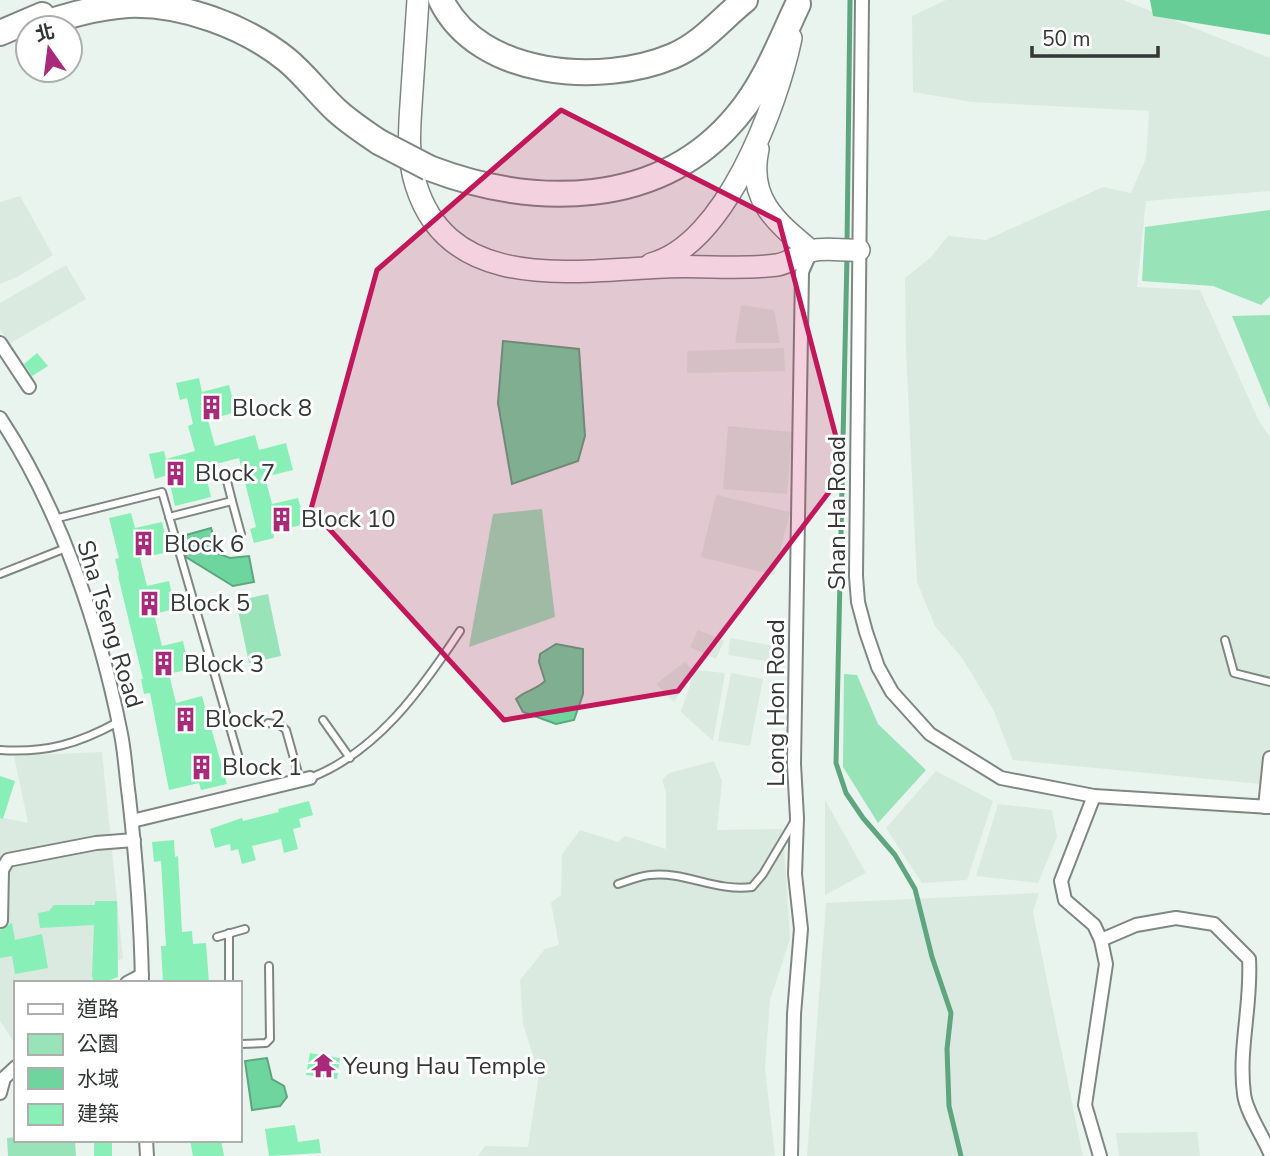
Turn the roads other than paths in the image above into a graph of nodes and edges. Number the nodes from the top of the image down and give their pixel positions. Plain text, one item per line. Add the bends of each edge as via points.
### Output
1 (82, 0) edge
2 (418, 0) edge
3 (441, 0) edge
4 (745, 0) edge
5 (862, 0) edge
6 (798, 2) edge
7 (79, 14) edge
8 (0, 35) edge
9 (761, 130) junction
10 (855, 250) junction
11 (817, 251) junction
12 (635, 268) junction
13 (0, 343) edge
14 (29, 387) dead end
15 (0, 418) edge
16 (228, 481) dead end
17 (232, 501) junction
18 (169, 517) junction
19 (54, 519) junction
20 (242, 534) dead end
21 (66, 548) junction
22 (0, 574) edge
23 (460, 631) dead end
24 (1224, 640) dead end
25 (1270, 682) edge
26 (323, 720) dead end
27 (118, 722) junction
28 (268, 723) dead end
29 (0, 750) edge
30 (350, 758) junction
31 (1270, 758) edge
32 (240, 762) dead end
33 (305, 780) junction
34 (1094, 796) junction
35 (1267, 807) edge
36 (797, 818) junction
37 (132, 821) junction
38 (134, 840) junction
39 (618, 884) dead end
40 (1, 921) edge
41 (245, 929) dead end
42 (229, 933) junction
43 (217, 937) dead end
44 (1101, 940) junction
45 (269, 966) dead end
46 (142, 979) edge
47 (229, 981) edge
48 (242, 1044) edge
49 (14, 1070) edge
50 (0, 1093) edge
51 (1270, 1153) edge
52 (790, 1156) edge
53 (1100, 1156) edge

1 - 8 highway
2 - 12 main road via 410,153 421,197 441,228 471,253 508,268
3 - 4 highway via 467,34 508,58 538,67 606,72 676,55
5 - 10 street, Shan Ha Road
6 - 7 highway, bridge via 761,81 737,116 707,145 654,176 598,192 543,194 489,187 429,167 379,142 336,110 286,59 232,27 153,6 127,5
6 - 9 main road via 789,46
9 - 11 main road via 755,159 756,182 764,204 774,220
9 - 12 main road via 730,192 699,234 667,258
10 - 11 main road
10 - 34 street, Shan Ha Road via 856,576 858,602 878,667 892,692 930,734 1001,778
11 - 12 main road via 792,261 746,268
11 - 36 street, Long Hon Road via 802,272
13 - 14 street
15 - 19 street, Sha Tseng Road via 33,471
16 - 17 lane
17 - 18 lane
17 - 20 lane
18 - 19 lane via 162,492
18 - 32 lane
19 - 21 street, Sha Tseng Road
21 - 22 lane
21 - 27 street, Sha Tseng Road via 100,648
23 - 30 lane via 412,699
24 - 25 lane via 1234,673
26 - 30 lane
27 - 29 lane via 74,743 39,750
27 - 37 street, Sha Tseng Road
28 - 33 lane via 286,730
30 - 33 lane
31 - 35 street
33 - 37 street
34 - 35 street, Shan Ha Road
34 - 44 street via 1061,881 1065,900 1094,925
36 - 39 lane via 752,887 735,889 650,875
36 - 52 street, Long Hon Road via 795,874 801,929
37 - 38 street, Sha Tseng Road
38 - 40 street via 8,860 2,870
38 - 46 street, Sha Tseng Road
41 - 42 lane
42 - 43 lane
42 - 47 lane
44 - 51 street via 1136,925 1176,918 1214,924 1249,960 1242,1048 1244,1097
44 - 53 street via 1106,964 1085,1105
45 - 48 lane via 270,1039 266,1044
49 - 50 street via 4,1079

